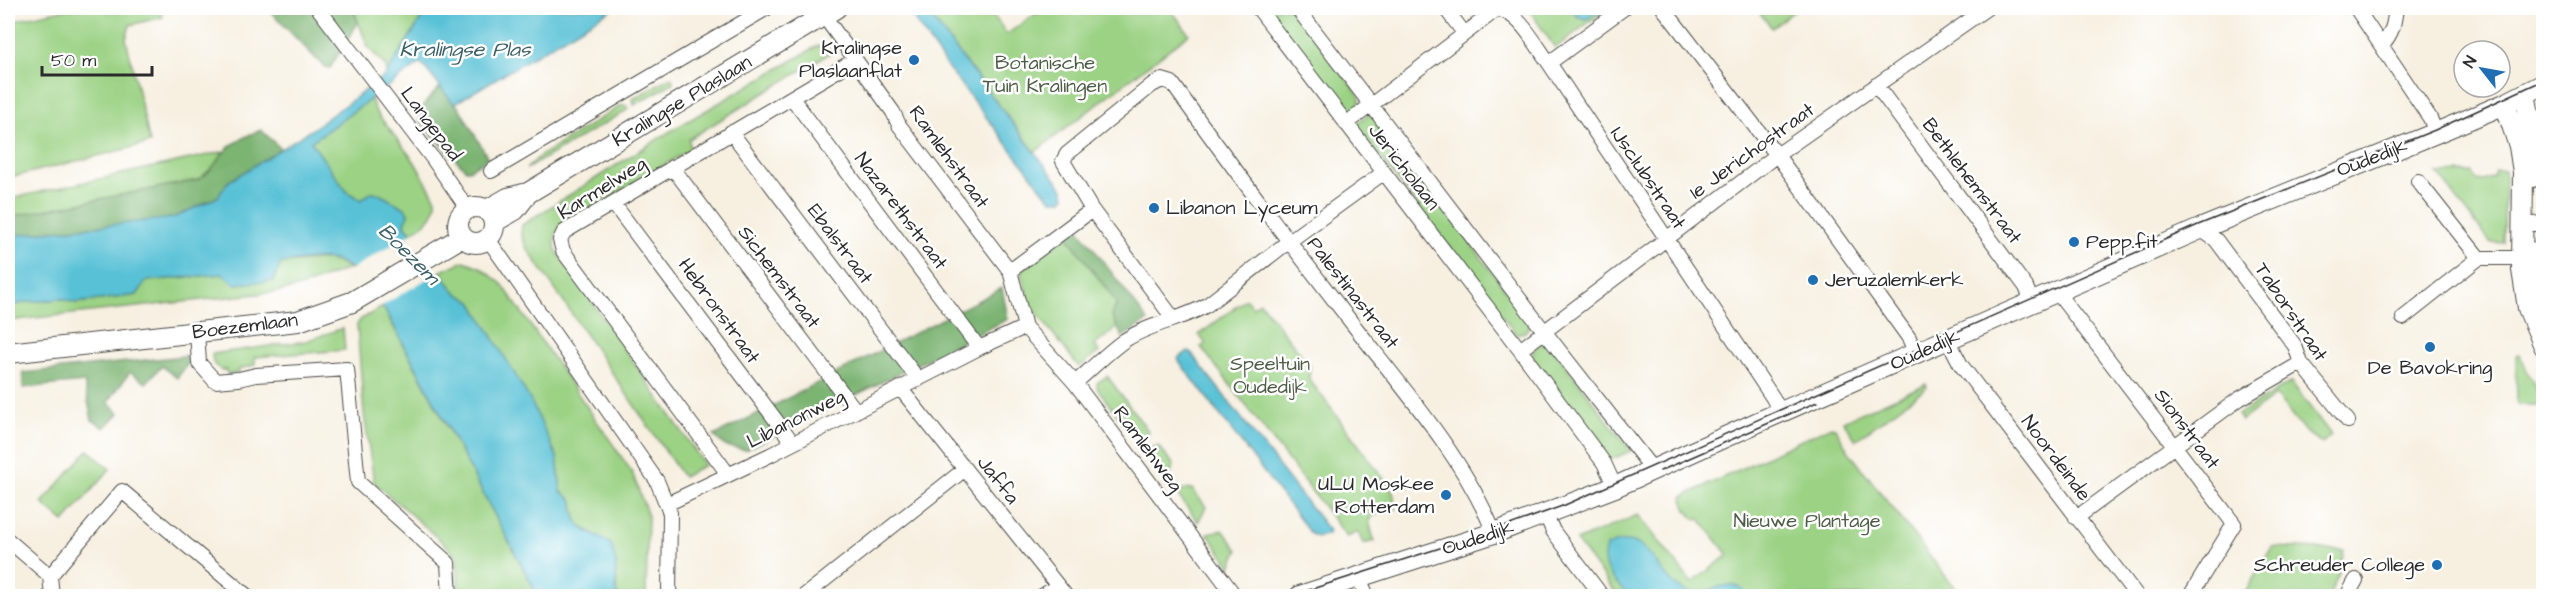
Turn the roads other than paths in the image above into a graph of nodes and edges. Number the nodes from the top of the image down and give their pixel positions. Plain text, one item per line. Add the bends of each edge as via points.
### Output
1 (318, 8) edge
2 (767, 8) edge
3 (1258, 8) edge
4 (1296, 8) edge
5 (1445, 8) edge
6 (1624, 8) edge
7 (1663, 8) edge
8 (1987, 8) edge
9 (2356, 8) edge
10 (2396, 8) edge
11 (831, 17) edge
12 (1464, 33) junction
13 (2382, 45) junction
14 (855, 60) junction
15 (1549, 63) junction
16 (2544, 84) edge
17 (1876, 85) junction
18 (2525, 94) junction
19 (792, 98) junction
20 (1371, 103) junction
21 (2505, 104) junction
22 (1346, 123) junction
23 (731, 132) junction
24 (2436, 133) junction
25 (1777, 155) junction
26 (672, 167) junction
27 (491, 171) dead end
28 (1383, 173) junction
29 (2418, 181) dead end
30 (613, 203) junction
31 (467, 208) junction
32 (1092, 210) junction
33 (490, 224) junction
34 (2533, 224) edge
35 (2200, 229) junction
36 (460, 232) junction
37 (1666, 238) junction
38 (1288, 242) junction
39 (2527, 256) junction
40 (2479, 258) junction
41 (1010, 271) junction
42 (363, 291) junction
43 (2056, 291) junction
44 (2544, 295) edge
45 (2032, 302) junction
46 (1173, 318) junction
47 (2403, 318) dead end
48 (1025, 327) junction
49 (1544, 331) junction
50 (197, 332) junction
51 (1948, 340) junction
52 (8, 343) edge
53 (2544, 346) edge
54 (980, 348) junction
55 (1520, 350) junction
56 (8, 353) edge
57 (1916, 354) junction
58 (2301, 363) junction
59 (918, 379) junction
60 (1075, 383) junction
61 (900, 388) junction
62 (856, 411) junction
63 (1780, 412) junction
64 (2348, 421) dead end
65 (793, 443) junction
66 (2176, 446) junction
67 (965, 469) junction
68 (1653, 470) junction
69 (728, 474) junction
70 (1615, 488) junction
71 (667, 504) junction
72 (1546, 515) junction
73 (2076, 518) junction
74 (1494, 533) junction
75 (8, 540) edge
76 (50, 576) junction
77 (1359, 578) junction
78 (2356, 580) dead end
79 (1062, 591) edge
80 (52, 597) edge
81 (247, 597) edge
82 (450, 597) edge
83 (669, 597) edge
84 (804, 597) edge
85 (1042, 597) edge
86 (1235, 597) edge
87 (1300, 597) edge
88 (1367, 597) edge
89 (1602, 597) edge
90 (2137, 597) edge
91 (2190, 597) edge
92 (2347, 597) edge

1 - 31 street, Langepad
2 - 27 street, Kralingse Plaslaan
3 - 22 street, Jericholaan
4 - 20 street, Jericholaan
5 - 12 street
6 - 15 street
7 - 25 street
8 - 17 street, 1e Jerichostraat
9 - 13 street
10 - 13 street via 2394,28
11 - 14 street, Ramlehstraat
11 - 33 street, Kralingse Plaslaan via 528,193 508,198
12 - 15 street, IJsclubstraat via 1496,10 1507,10
12 - 20 street
13 - 24 street
14 - 19 street, Karmelweg
14 - 41 street, Ramlehstraat via 899,125
15 - 37 street, IJsclubstraat
16 - 18 street, Oudedijk
17 - 25 street, 1e Jerichostraat
17 - 45 street, Bethlehemstraat via 2026,287
18 - 21 street, Oudedijk
18 - 34 street via 2533,135
19 - 23 street, Karmelweg
19 - 54 street, Nazarethstraat
20 - 22 street
20 - 49 street, Jericholaan
21 - 24 street, Oudedijk
21 - 34 street via 2522,161
22 - 28 street, Jericholaan
23 - 26 street, Karmelweg
23 - 59 street, Ebalstraat
24 - 35 street, Oudedijk
25 - 37 street, 1e Jerichostraat
25 - 57 street via 1909,338
26 - 30 street, Karmelweg
26 - 62 street, Sichemstraat
28 - 38 street
28 - 55 street, Jericholaan
29 - 40 street
30 - 65 street, Hebronstraat
30 - 69 street, Karmelweg via 564,232 561,247
31 - 33 street via 477,206
31 - 36 street via 459,216
32 - 38 street, Palestinastraat via 1065,166 1065,156 1162,80 1172,83
32 - 41 street
32 - 46 street
33 - 36 street via 475,243
33 - 71 street via 657,482
34 - 39 street
35 - 43 street, Oudedijk
35 - 58 street, Taborstraat via 2216,240 2295,346
36 - 42 street, Boezemlaan
37 - 49 street, 1e Jerichostraat
37 - 63 street, IJsclubstraat
38 - 46 street via 1198,311
38 - 74 street, Palestinastraat via 1446,447
39 - 40 street
39 - 44 street
39 - 53 street via 2528,308
40 - 47 street
41 - 48 street, Ramlehstraat
42 - 50 street, Boezemlaan via 339,308 298,321
42 - 52 street, Boezemlaan via 272,315
43 - 45 street, Oudedijk
43 - 66 street, Sionstraat
45 - 51 street, Oudedijk
46 - 60 street via 1126,340
48 - 54 street, Libanonweg
48 - 60 street, Ramlehweg
49 - 55 street
49 - 68 street, Jericholaan
50 - 56 street, Boezemlaan
50 - 82 street via 200,363 215,381 347,369 358,482 448,563
51 - 57 street, Oudedijk
51 - 73 street, Noordeinde via 1961,364
54 - 59 street, Libanonweg
55 - 70 street, Jericholaan via 1604,463
57 - 63 street, Oudedijk
58 - 64 street, Taborstraat
58 - 66 street via 2239,399
59 - 61 street, Libanonweg
60 - 86 street, Ramlehweg
61 - 62 street, Libanonweg
61 - 67 street, Jaffa
62 - 65 street, Libanonweg
63 - 68 street, Oudedijk
65 - 69 street, Libanonweg
66 - 73 street
66 - 91 street, Sionstraat via 2234,524
67 - 79 street, Jaffa
67 - 84 street
68 - 70 street, Oudedijk
69 - 71 street, Libanonweg
70 - 72 street, Oudedijk
71 - 83 street
72 - 74 street, Oudedijk
72 - 89 street via 1553,531
73 - 90 street, Noordeinde
74 - 77 street, Oudedijk
75 - 76 street
76 - 80 street
76 - 81 street via 122,491
77 - 87 street, Oudedijk
77 - 88 street
78 - 92 street
79 - 85 street

